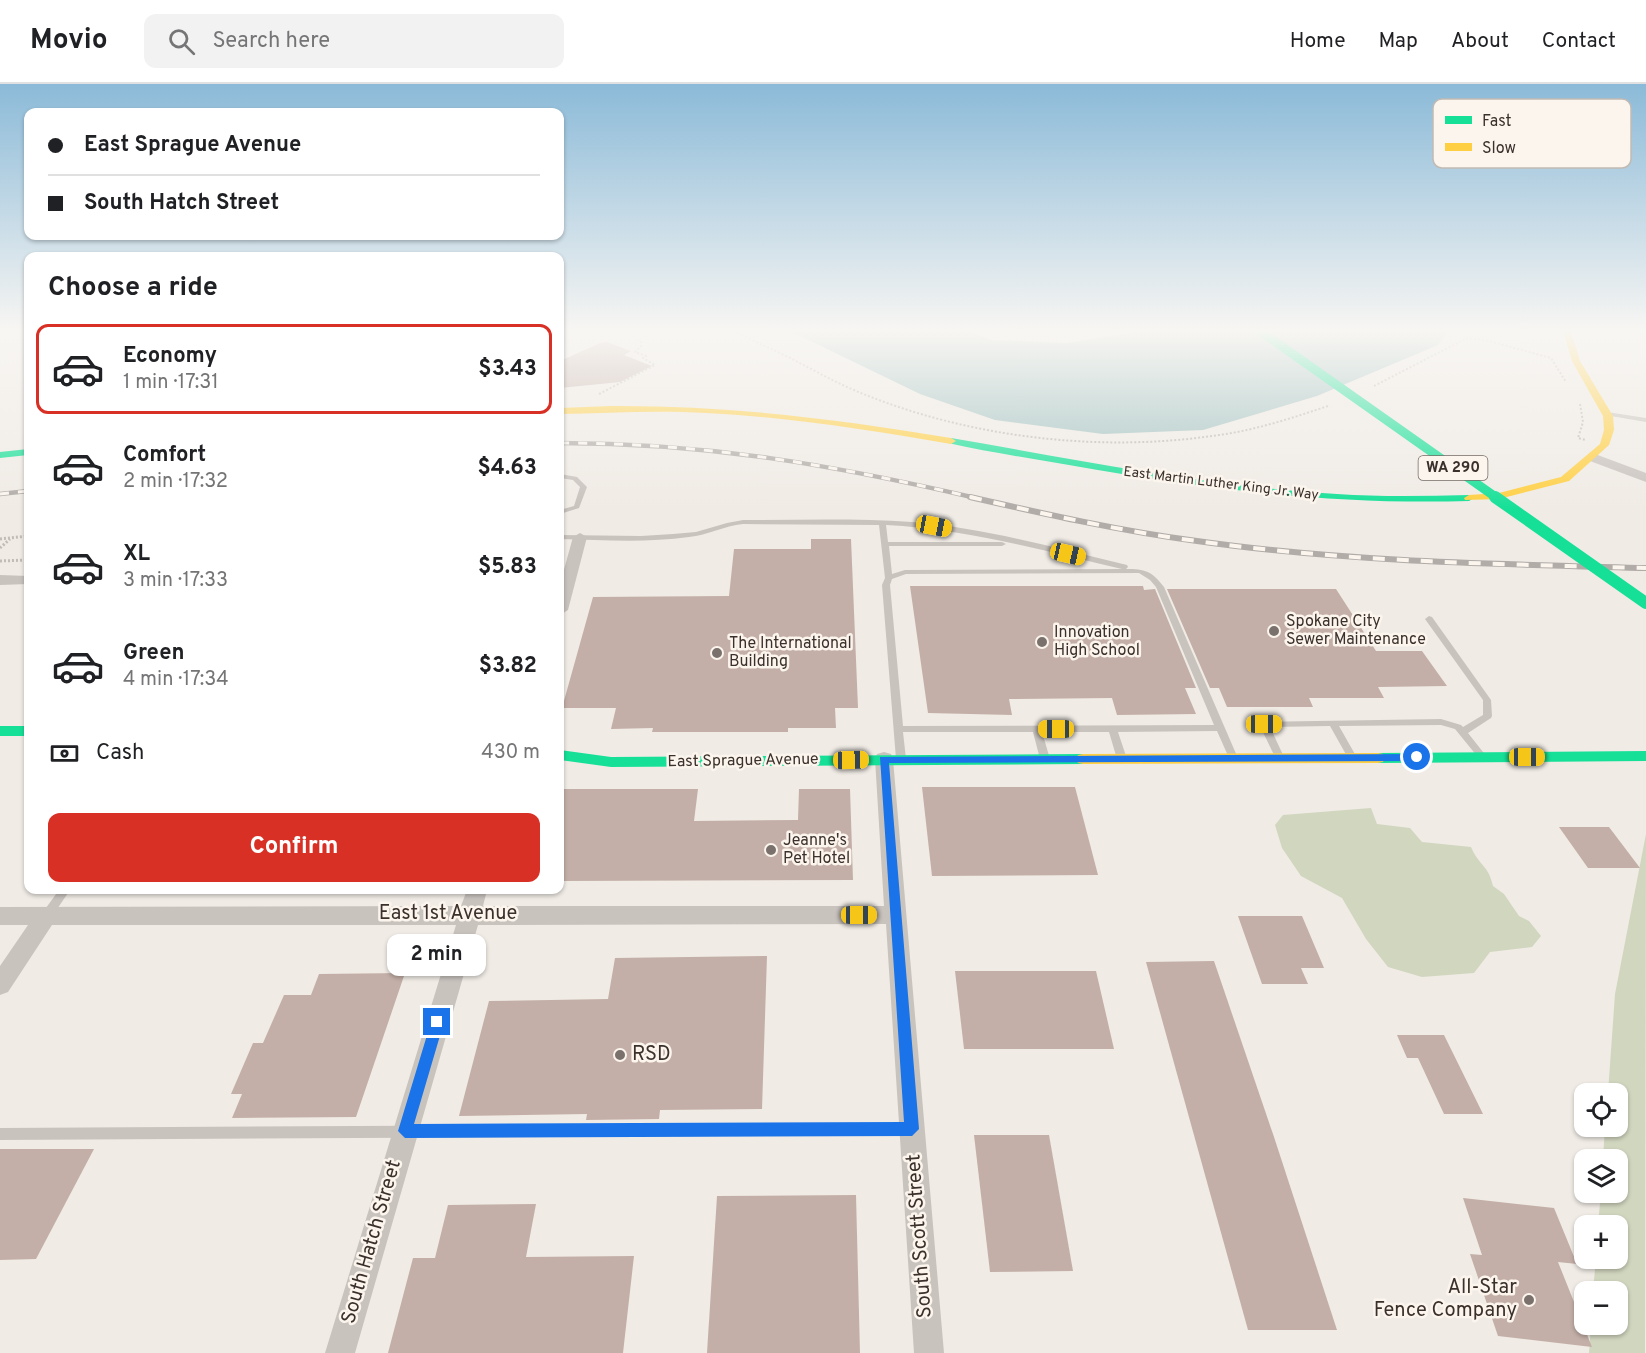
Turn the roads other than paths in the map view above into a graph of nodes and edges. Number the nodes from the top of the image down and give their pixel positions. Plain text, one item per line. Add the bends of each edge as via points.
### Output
1 (1343, 390) edge
2 (1368, 390) edge
3 (1594, 390) edge
4 (564, 404) edge
5 (564, 411) edge
6 (774, 413) junction
7 (1607, 414) junction
8 (1646, 420) edge
9 (1415, 422) dead end
10 (24, 452) edge
11 (0, 455) edge
12 (1597, 455) junction
13 (24, 462) edge
14 (0, 465) edge
15 (1646, 470) edge
16 (564, 476) edge
17 (1646, 478) edge
18 (1501, 482) dead end
19 (1530, 502) dead end
20 (564, 511) edge
21 (882, 523) junction
22 (564, 537) edge
23 (580, 537) junction
24 (885, 544) junction
25 (1020, 544) junction
26 (1141, 571) junction
27 (889, 578) junction
28 (0, 580) edge
29 (24, 580) edge
30 (564, 595) edge
31 (1646, 603) edge
32 (1429, 620) dead end
33 (1334, 723) junction
34 (1220, 728) junction
35 (899, 729) junction
36 (1037, 729) junction
37 (1113, 729) junction
38 (0, 731) edge
39 (24, 731) edge
40 (1463, 732) junction
41 (564, 756) edge
42 (1646, 756) edge
43 (1482, 757) junction
44 (1352, 758) junction
45 (892, 759) junction
46 (1045, 759) junction
47 (1122, 759) junction
48 (1233, 759) junction
49 (1280, 759) junction
50 (62, 894) edge
51 (473, 901) edge
52 (46, 915) junction
53 (895, 915) junction
54 (0, 916) edge
55 (0, 985) edge
56 (912, 1129) junction
57 (405, 1131) junction
58 (0, 1134) edge
59 (340, 1353) edge
60 (929, 1353) edge

1 - 31 main road, WA 290, bridge
2 - 9 main road
3 - 7 main road
4 - 6 main road, East Martin Luther King Jr. Way via 680,401
5 - 6 main road, East Martin Luther King Jr. Way via 660,407
6 - 12 main road, East Martin Luther King Jr. Way via 1185,482 1341,497 1440,500 1504,495 1554,483 1581,470
7 - 8 lane
7 - 12 main road via 1608,435
10 - 11 main road
12 - 15 street
12 - 17 street
13 - 14 main road
16 - 20 lane via 576,478 584,487 577,507
18 - 19 main road, WA 290
21 - 23 lane via 743,522 726,523 685,536
21 - 24 lane
21 - 25 lane via 915,523
22 - 23 lane
23 - 30 street
24 - 25 lane
24 - 27 lane
25 - 26 lane
26 - 27 lane via 905,572
26 - 34 lane via 1154,578 1160,588
27 - 35 lane via 886,595
28 - 29 street
32 - 40 lane via 1487,700 1488,716
33 - 40 lane via 1441,722
33 - 44 lane
33 - 49 lane via 1264,724
34 - 37 lane
34 - 48 lane
35 - 36 lane
35 - 45 lane
36 - 37 lane
36 - 46 lane
37 - 47 lane
38 - 39 main road
40 - 43 lane
41 - 45 main road, East Sprague Avenue via 611,762
42 - 43 main road, East Sprague Avenue
43 - 44 main road, East Sprague Avenue
44 - 49 main road, East Sprague Avenue
45 - 46 main road, East Sprague Avenue
45 - 53 street, South Scott Street
46 - 47 main road, East Sprague Avenue
47 - 48 main road, East Sprague Avenue
48 - 49 main road, East Sprague Avenue
50 - 52 lane
51 - 52 street, East 1st Avenue
51 - 53 street, East 1st Avenue
51 - 57 street, South Hatch Street
52 - 54 street, East 1st Avenue
52 - 55 street
53 - 56 street, South Scott Street
56 - 57 lane
56 - 60 street, South Scott Street
57 - 58 lane
57 - 59 street, South Hatch Street

